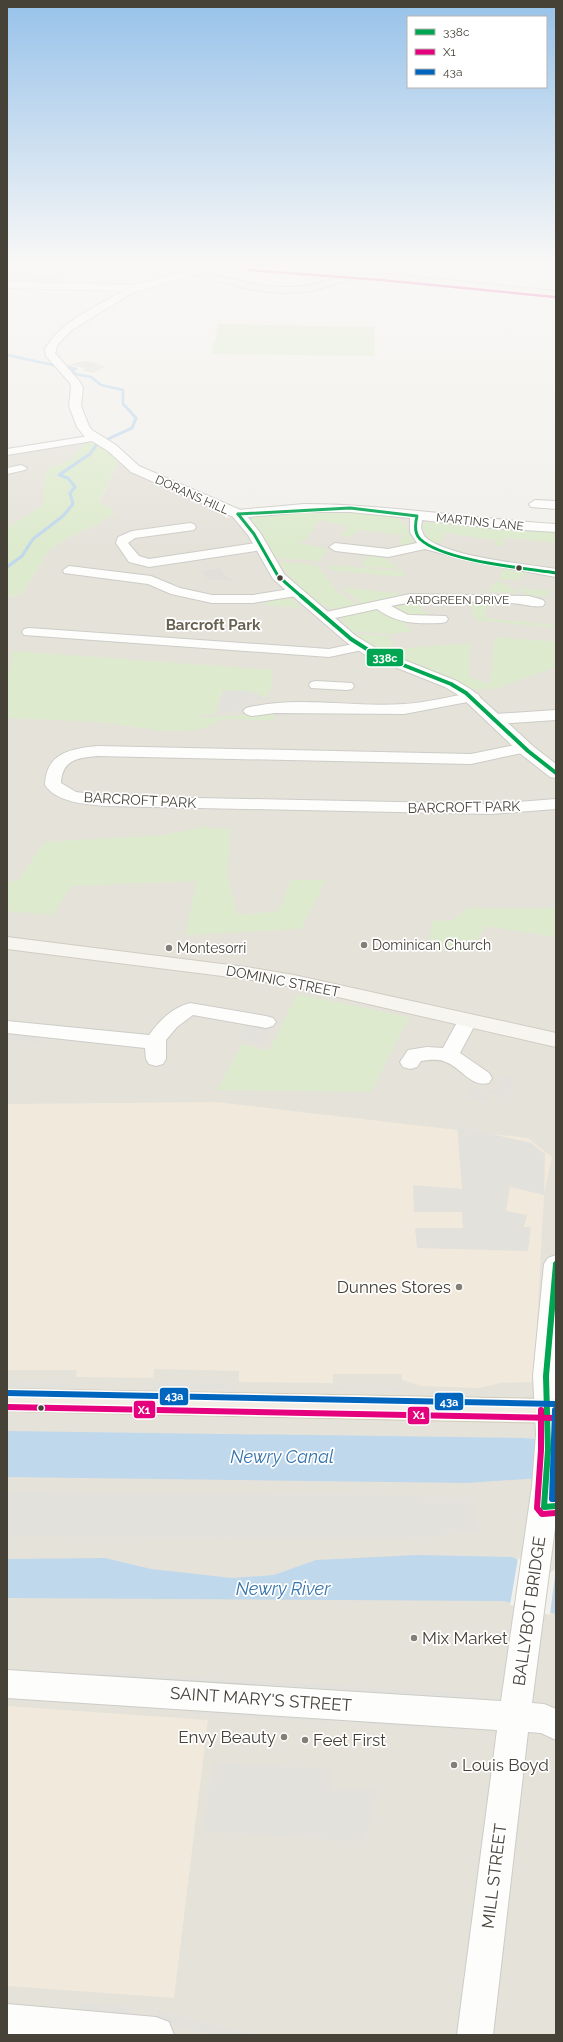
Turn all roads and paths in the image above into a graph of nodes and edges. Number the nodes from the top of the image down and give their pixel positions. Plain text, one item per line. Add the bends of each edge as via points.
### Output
1 (54, 358) edge
2 (100, 441) junction
3 (7, 452) edge
4 (21, 468) dead end
5 (7, 471) edge
6 (535, 504) dead end
7 (556, 505) edge
8 (238, 514) junction
9 (417, 516) junction
10 (190, 527) dead end
11 (556, 528) edge
12 (427, 545) junction
13 (262, 546) junction
14 (335, 547) dead end
15 (500, 553) dead end
16 (517, 567) junction
17 (69, 570) dead end
18 (556, 573) edge
19 (296, 592) junction
20 (538, 603) dead end
21 (379, 604) junction
22 (326, 616) junction
23 (441, 619) dead end
24 (29, 632) dead end
25 (362, 646) junction
26 (316, 685) dead end
27 (331, 686) junction
28 (347, 686) dead end
29 (472, 697) junction
30 (329, 709) junction
31 (251, 711) dead end
32 (556, 715) edge
33 (495, 719) junction
34 (525, 748) junction
35 (556, 773) edge
36 (556, 804) edge
37 (7, 943) edge
38 (467, 1020) junction
39 (266, 1022) dead end
40 (7, 1026) edge
41 (556, 1040) edge
42 (449, 1055) junction
43 (410, 1062) dead end
44 (482, 1078) dead end
45 (556, 1264) edge
46 (7, 1400) edge
47 (551, 1418) edge
48 (7, 1684) edge
49 (514, 1716) junction
50 (556, 1725) edge
51 (7, 2022) edge
52 (156, 2035) edge
53 (475, 2035) edge

1 - 2 street, DORANS HILL via 75,382 75,406 83,427
2 - 3 street
2 - 8 street, DORANS HILL via 135,469
4 - 5 street
6 - 7 street
8 - 9 street, MARTINS LANE via 356,508
8 - 13 street, DORANS HILL
9 - 11 street, MARTINS LANE
9 - 12 street via 414,526 418,537
10 - 13 street via 132,535 122,540 122,543 134,559 149,563
12 - 14 street via 388,553
12 - 16 street via 455,554
13 - 19 street, DORANS HILL via 274,570
15 - 16 street via 523,556
16 - 18 street
17 - 19 street via 151,580 176,591 212,599 252,599
19 - 22 street, DORANS HILL
20 - 21 street, ARDGREEN DRIVE via 529,600 410,598
21 - 22 street, ARDGREEN DRIVE
21 - 23 street, ARDGREEN DRIVE via 391,614 403,618
22 - 25 street, DORANS HILL
24 - 25 street via 329,653
25 - 29 street, DORANS HILL via 396,663 451,684
26 - 27 street
27 - 28 street
27 - 30 street
29 - 30 street via 404,709
29 - 33 street, DORANS HILL
30 - 31 street via 275,708
32 - 33 street
33 - 34 street, DORANS HILL
34 - 35 street, DORANS HILL
34 - 36 street, BARCROFT PARK via 471,759 97,751 61,760 52,775 53,785 61,793 105,801 491,809
37 - 38 main road, DOMINIC STREET via 294,981
38 - 41 main road, DOMINIC STREET
38 - 42 street
39 - 40 street via 190,1009 178,1014 168,1024 155,1050 142,1042
42 - 43 street via 435,1052 415,1055
42 - 44 street
45 - 47 street, BALLYBOT BRIDGE via 546,1376
46 - 47 main road
47 - 49 street, BALLYBOT BRIDGE via 546,1486
48 - 49 street, SAINT MARY'S STREET
49 - 50 street, SAINT MARY'S STREET via 544,1719
49 - 53 street, MILL STREET
51 - 52 street

